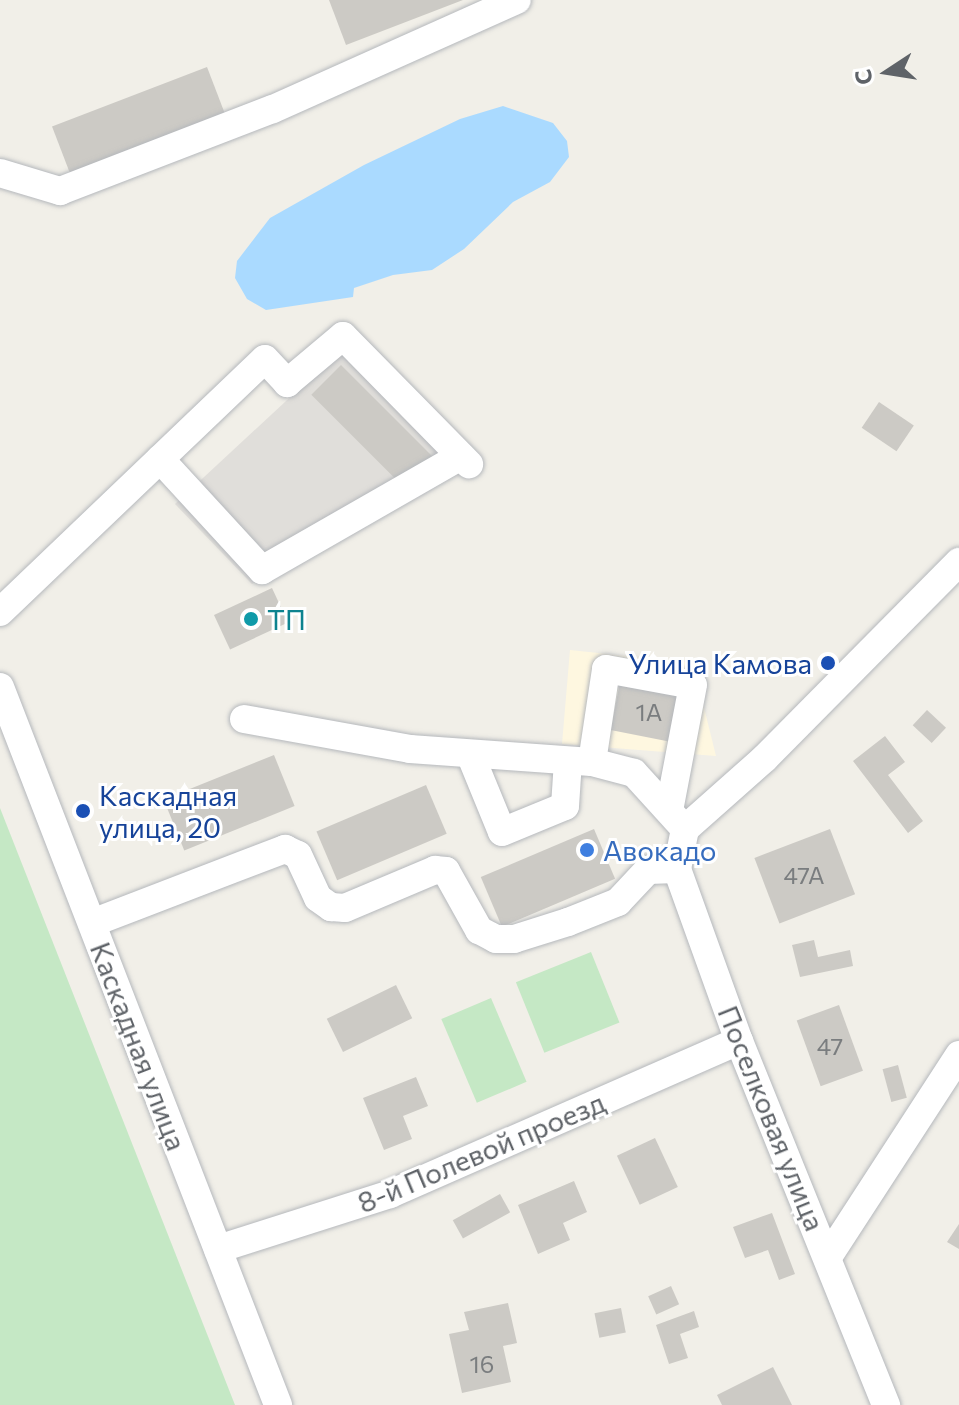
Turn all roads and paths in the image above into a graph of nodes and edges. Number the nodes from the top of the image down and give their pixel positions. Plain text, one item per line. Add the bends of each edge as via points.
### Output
1 (517, 0) edge
2 (0, 173) edge
3 (160, 459) junction
4 (959, 562) edge
5 (0, 612) edge
6 (0, 687) edge
7 (244, 719) dead end
8 (470, 754) junction
9 (580, 761) junction
10 (677, 820) junction
11 (677, 869) junction
12 (92, 923) junction
13 (739, 1041) junction
14 (959, 1055) edge
15 (218, 1249) junction
16 (828, 1257) junction
17 (278, 1405) edge
18 (886, 1405) edge

1 - 2 street via 273,109 60,191
3 - 3 street via 265,359 287,383 343,336 465,460 262,570
3 - 5 street
4 - 10 street via 765,758
6 - 12 street, Каскадная улица
7 - 8 street via 378,745
8 - 9 street
8 - 9 street via 502,832 565,806
9 - 10 street via 634,773
9 - 10 street via 606,669 693,685
10 - 11 street
11 - 12 street via 648,870 618,902 568,922 514,939 496,939 479,930 446,871 435,870 345,908 331,907 318,898 298,855 285,849
11 - 13 street, Поселковая улица
12 - 15 street, Каскадная улица
13 - 15 street, 8-й Полевой проезд via 390,1194
13 - 16 street, Поселковая улица
14 - 16 street
15 - 17 street, Каскадная улица
16 - 18 street, Поселковая улица

